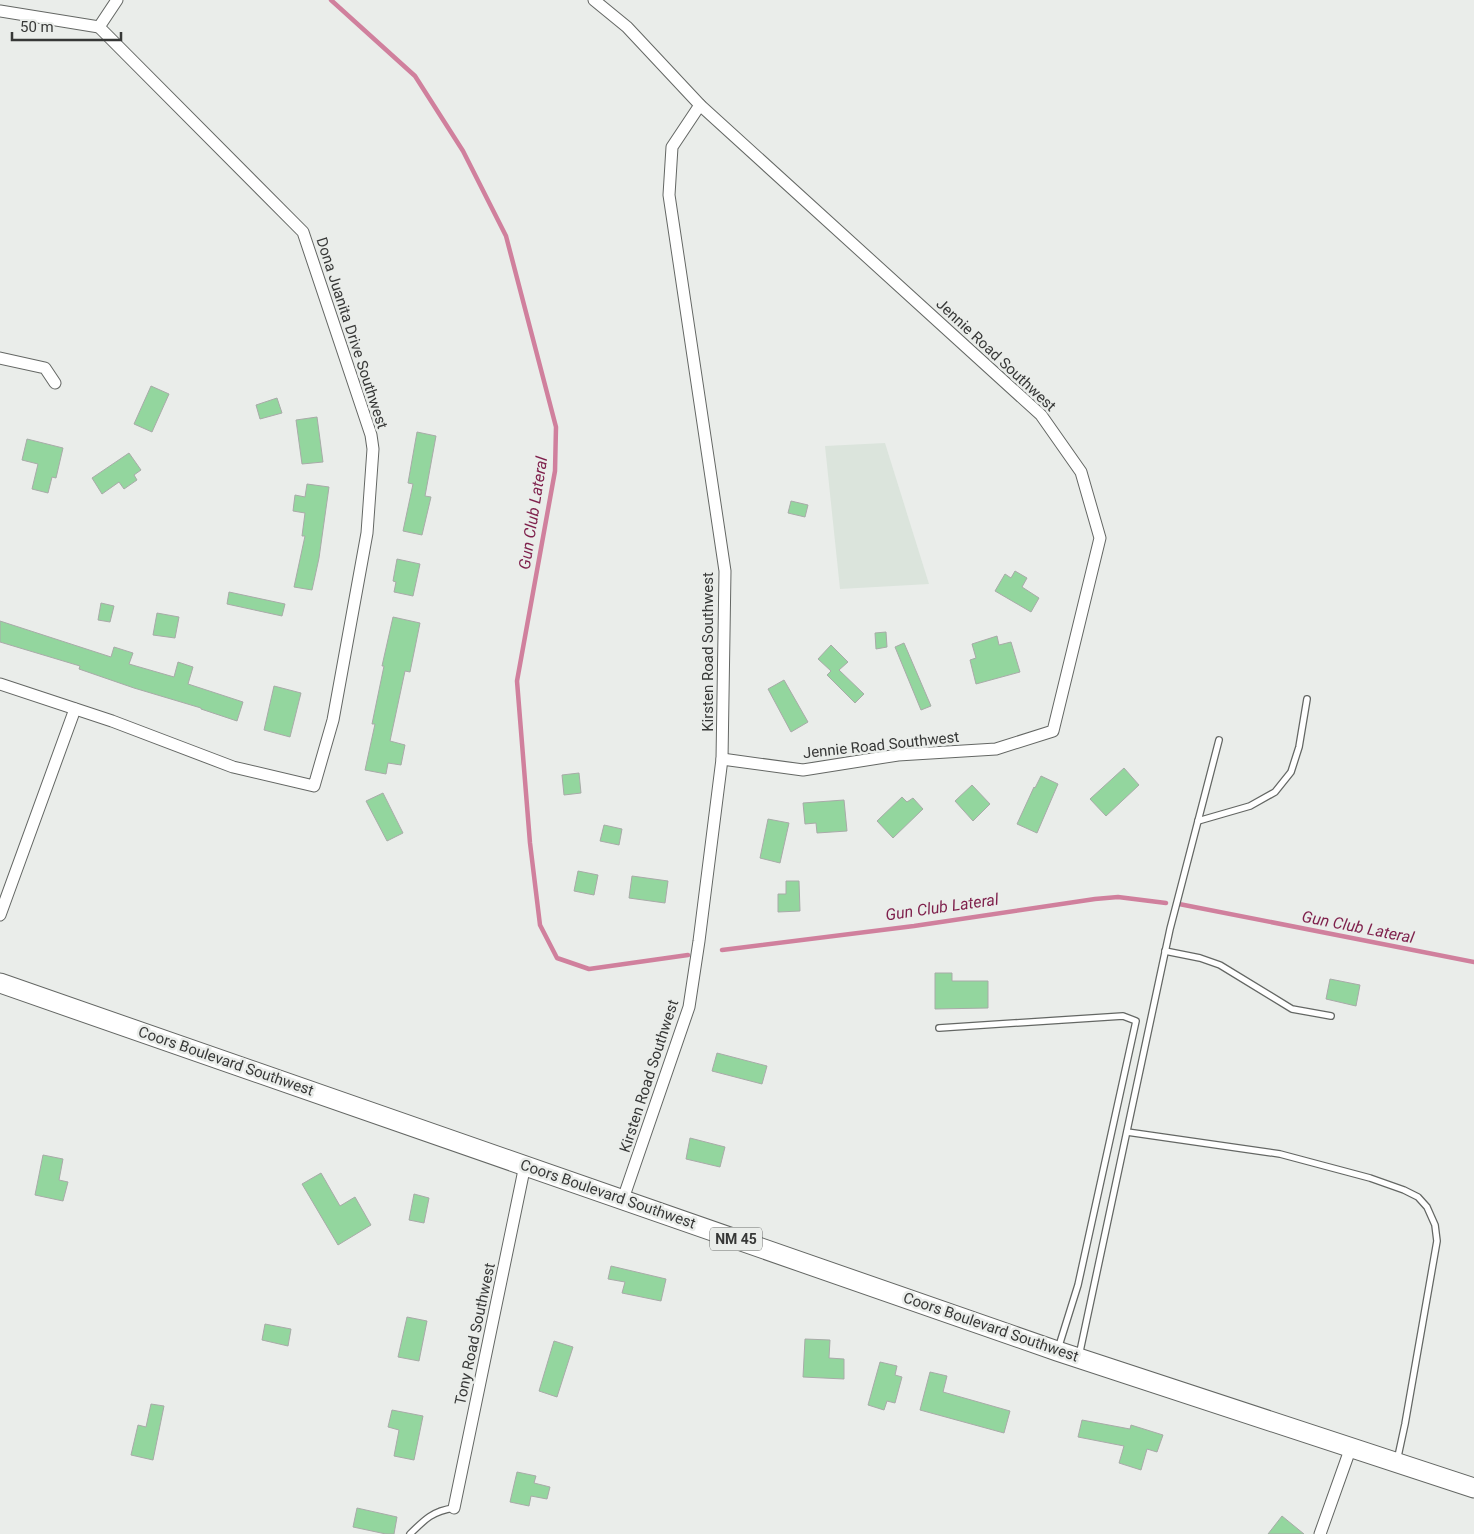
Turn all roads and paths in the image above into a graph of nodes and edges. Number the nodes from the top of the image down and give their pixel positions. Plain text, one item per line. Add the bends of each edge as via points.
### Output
1 (117, 0) edge
2 (594, 0) edge
3 (0, 11) edge
4 (99, 27) junction
5 (700, 104) junction
6 (0, 358) edge
7 (55, 383) dead end
8 (0, 684) edge
9 (1307, 699) dead end
10 (75, 709) junction
11 (1219, 740) dead end
12 (722, 759) junction
13 (1198, 822) junction
14 (0, 915) edge
15 (1165, 951) junction
16 (0, 983) edge
17 (1331, 1016) dead end
18 (939, 1028) dead end
19 (1127, 1132) junction
20 (525, 1165) junction
21 (624, 1199) junction
22 (1057, 1351) junction
23 (1079, 1358) junction
24 (1350, 1447) junction
25 (1397, 1463) junction
26 (1474, 1488) edge
27 (454, 1508) joint
28 (410, 1534) edge
29 (1320, 1534) edge

1 - 4 street
2 - 5 street, Jennie Road Southwest via 627,27
3 - 4 street
4 - 10 street, Dona Juanita Drive Southwest via 303,232 373,449 367,533 333,720 314,786 233,767
5 - 12 street, Kirsten Road Southwest via 672,147 669,195 724,571
5 - 12 street, Jennie Road Southwest via 1041,415 1081,472 1100,538 1053,731 996,749 898,756 803,770
6 - 7 street via 46,368
8 - 10 street
9 - 13 lane via 1291,772 1274,792 1250,806
10 - 14 street
11 - 13 lane
12 - 21 street, Kirsten Road Southwest via 689,1006
13 - 15 lane
15 - 17 lane via 1220,966 1292,1009
15 - 19 lane
16 - 20 main road, Coors Boulevard Southwest / NM 45
18 - 22 lane via 1123,1016 1136,1021 1078,1285
19 - 23 lane
19 - 25 lane via 1280,1154 1404,1190 1427,1206 1437,1241
20 - 21 main road, Coors Boulevard Southwest / NM 45
20 - 27 street, Tony Road Southwest
21 - 22 main road, Coors Boulevard Southwest / NM 45
22 - 23 main road, Coors Boulevard Southwest / NM 45
23 - 24 main road, Coors Boulevard Southwest / NM 45
24 - 25 main road, Coors Boulevard Southwest / NM 45
24 - 29 street
25 - 26 main road, Coors Boulevard Southwest / NM 45
27 - 28 lane via 432,1514

